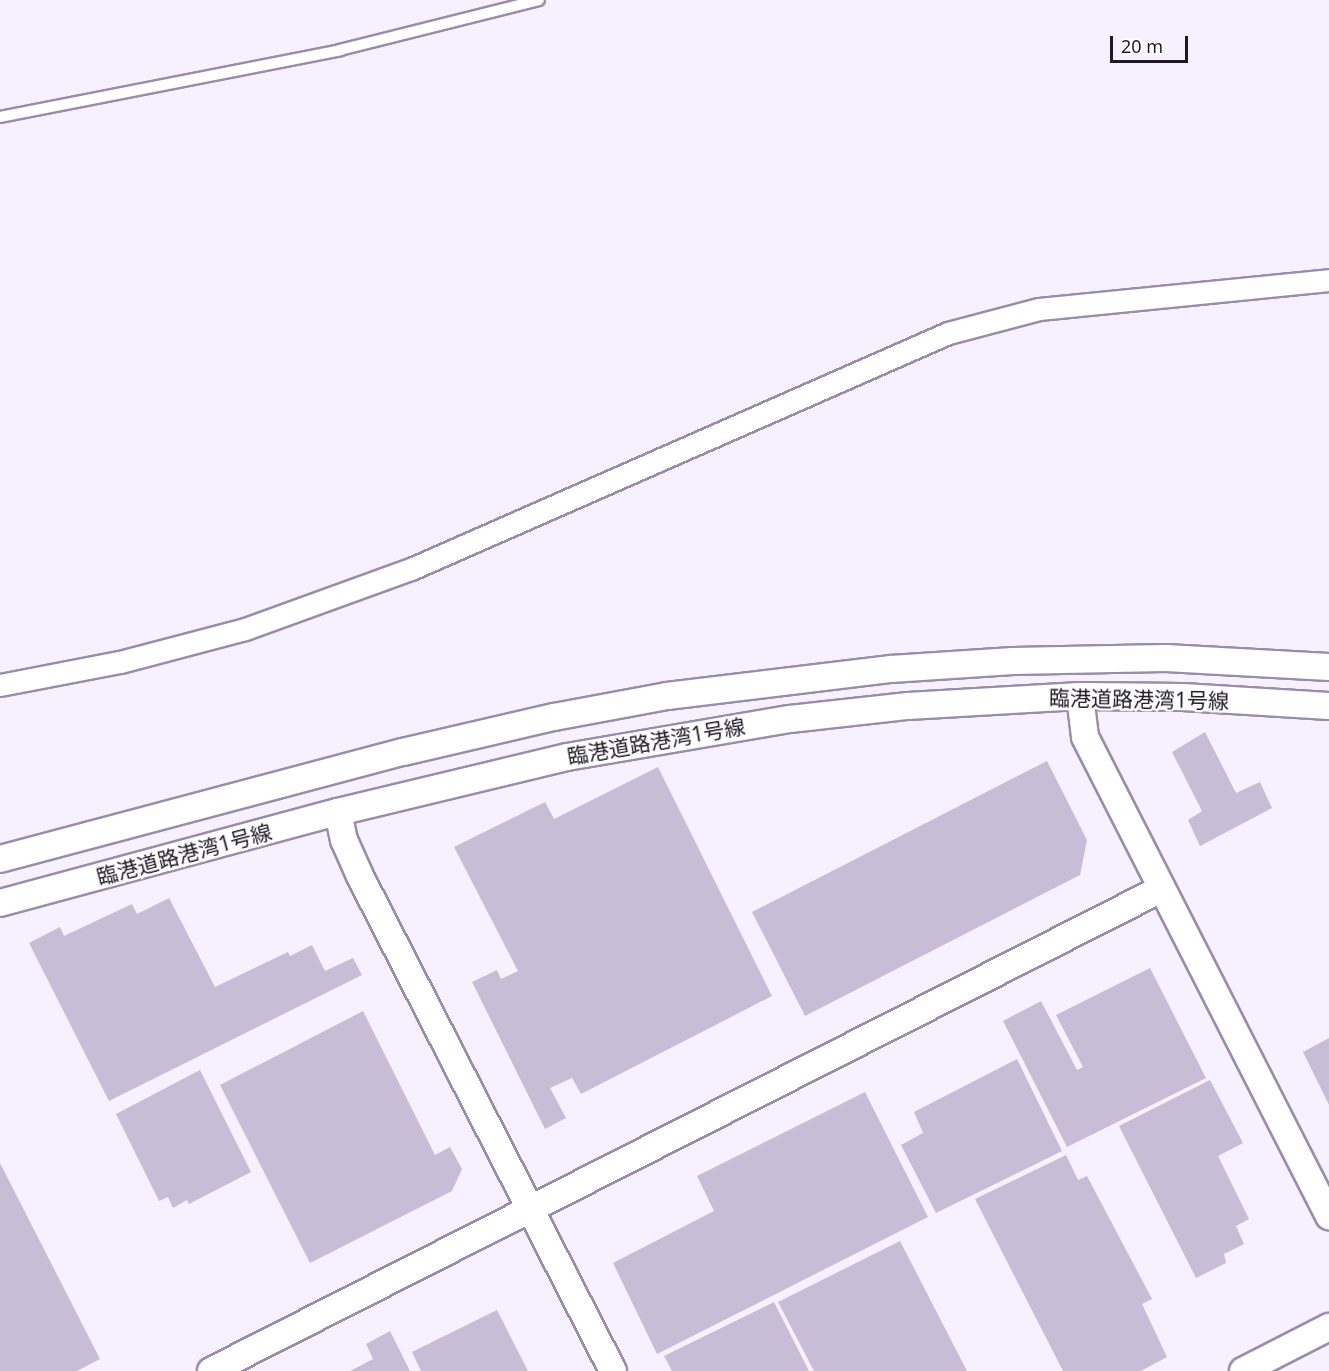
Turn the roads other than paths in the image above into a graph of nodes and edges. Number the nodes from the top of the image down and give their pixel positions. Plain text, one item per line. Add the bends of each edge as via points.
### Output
1 (539, 0) edge
2 (0, 117) edge
3 (1329, 280) edge
4 (1329, 667) edge
5 (0, 685) edge
6 (1080, 696) junction
7 (1329, 706) edge
8 (338, 812) junction
9 (0, 859) edge
10 (1161, 889) junction
11 (0, 903) edge
12 (530, 1209) junction
13 (1329, 1216) edge
14 (1329, 1327) edge
15 (211, 1371) edge
16 (613, 1371) edge
17 (1243, 1371) edge

1 - 2 lane via 340,51
3 - 5 street via 1039,309 948,333 411,568 245,629 120,662
4 - 9 street, 臨港道路港湾1号線 via 1166,658 1013,661 891,669 667,696 403,752
6 - 7 street, 臨港道路港湾1号線 via 1183,697
6 - 8 street, 臨港道路港湾1号線 via 908,706 790,719 567,756
6 - 10 street via 1085,737
8 - 11 street, 臨港道路港湾1号線
8 - 12 street via 344,840 360,876
10 - 12 street
10 - 13 street
12 - 15 street
12 - 16 street
14 - 17 street

